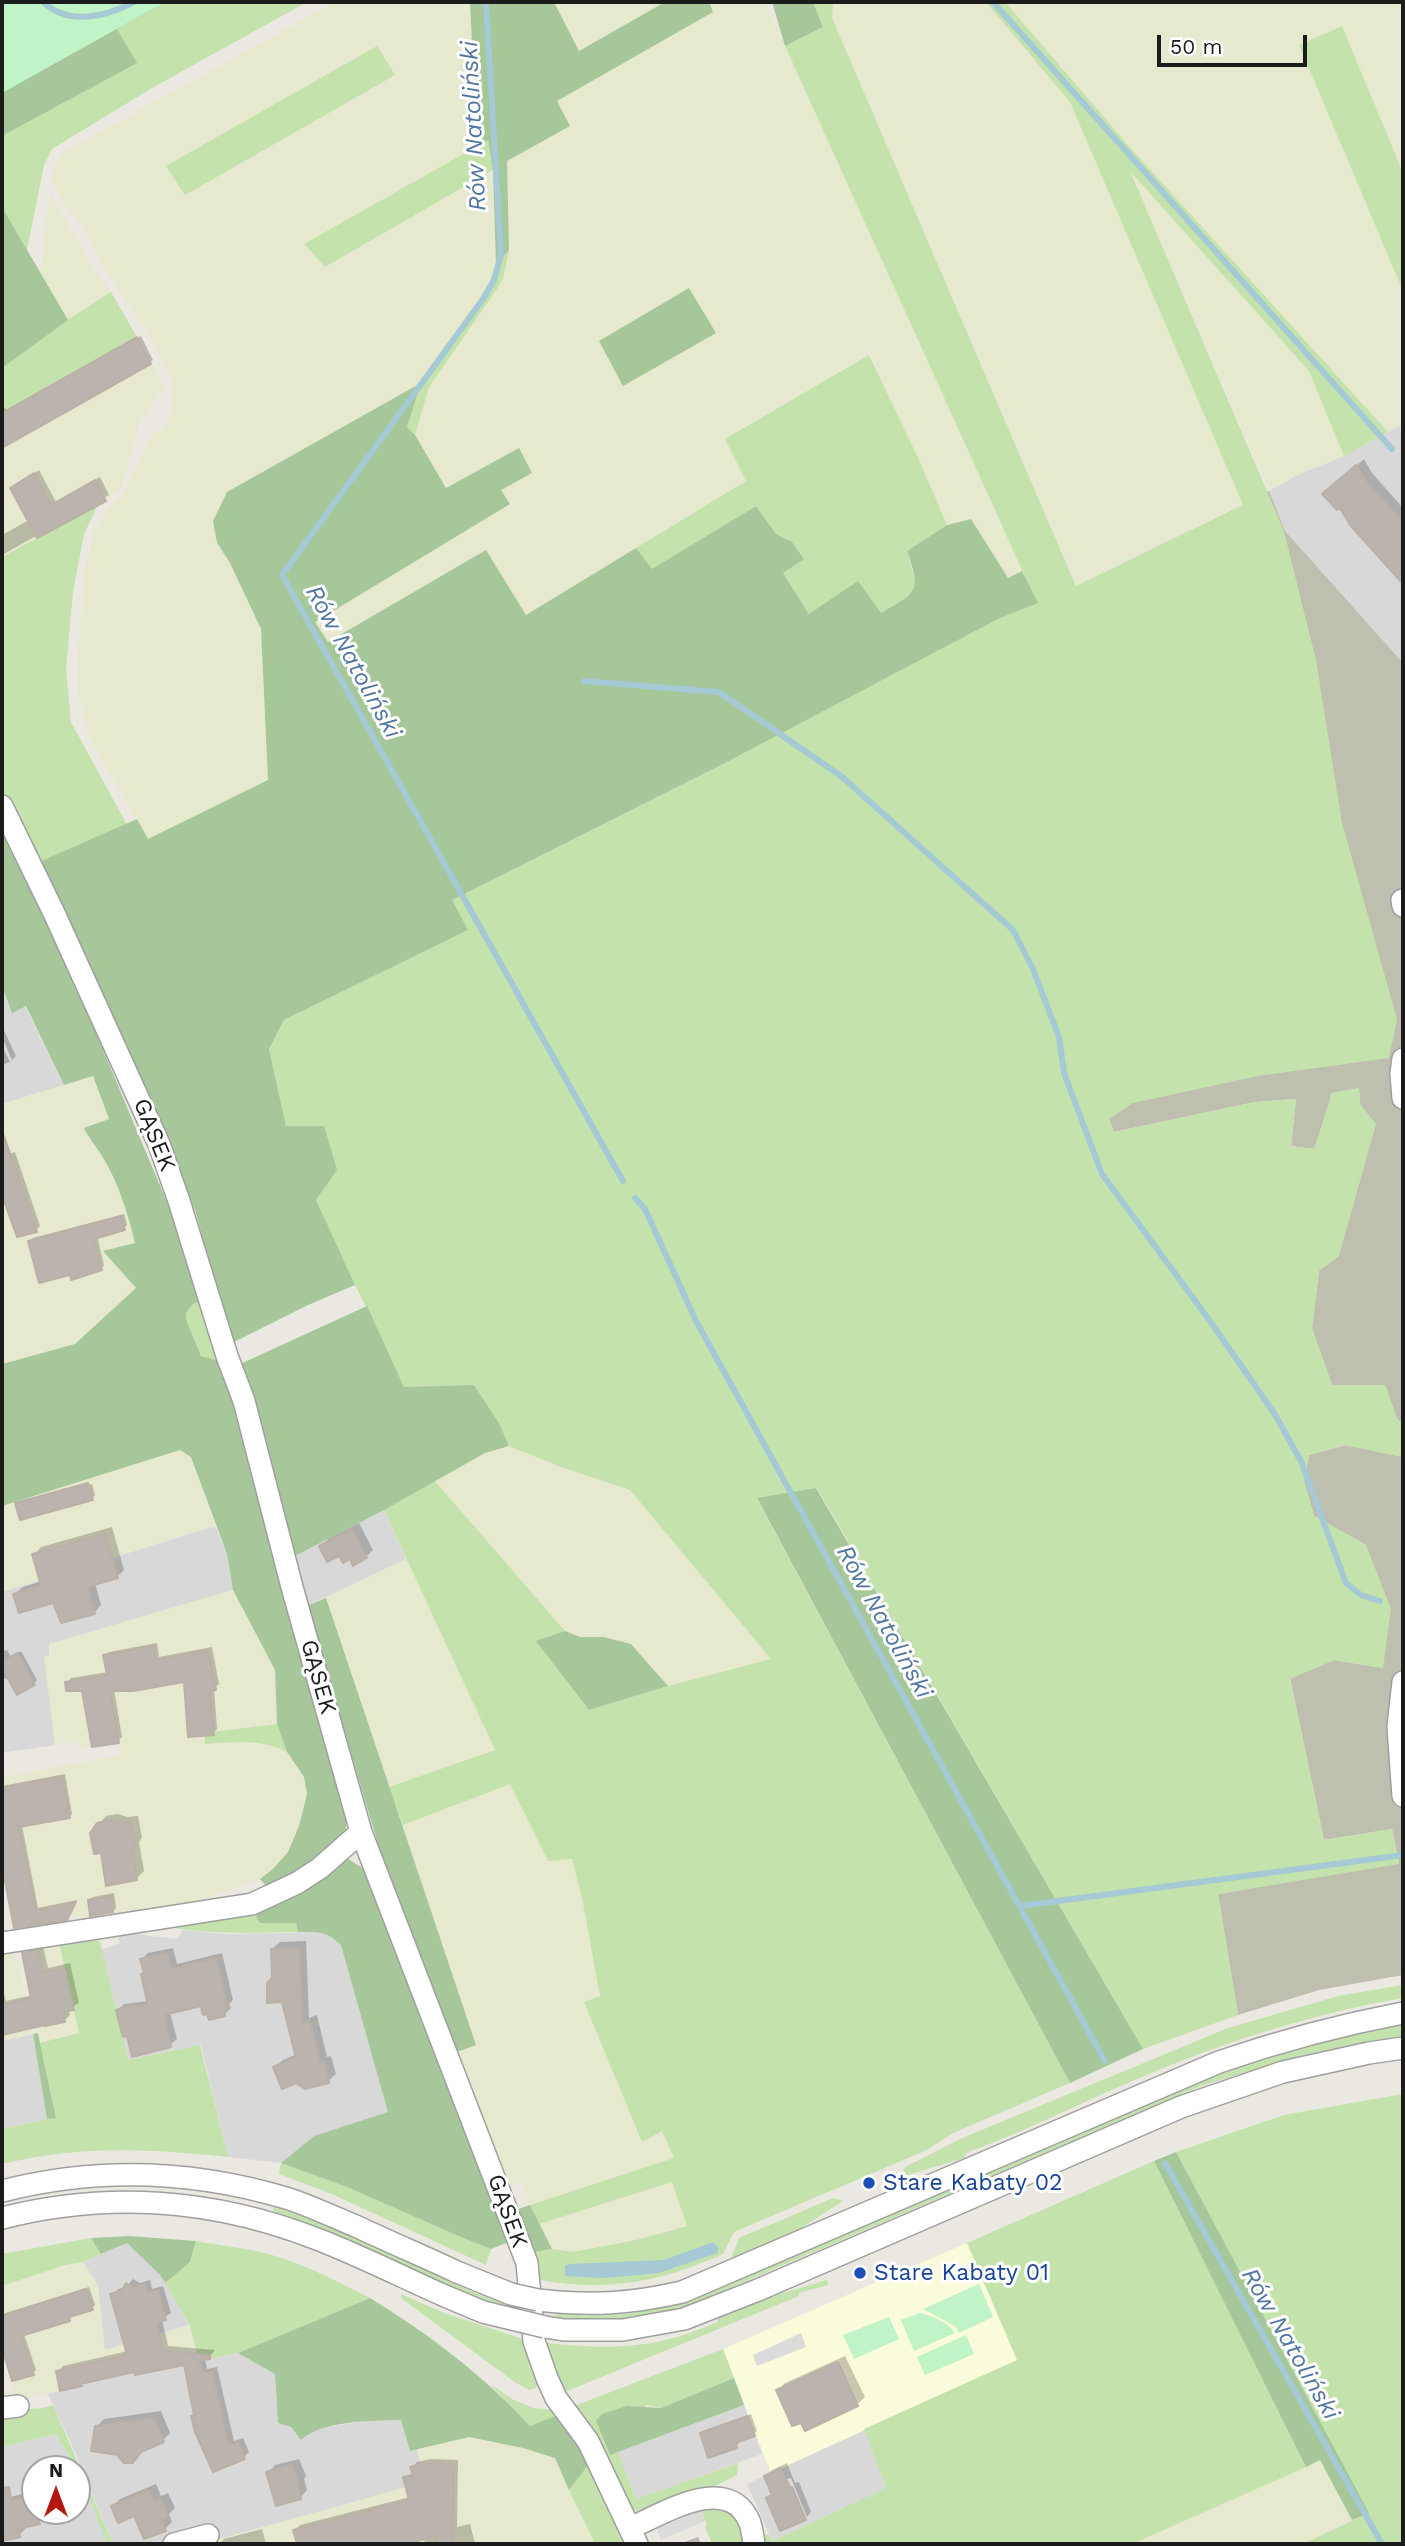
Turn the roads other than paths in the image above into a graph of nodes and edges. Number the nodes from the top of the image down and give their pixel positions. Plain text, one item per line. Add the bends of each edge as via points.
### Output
1 (2, 806) edge
2 (1403, 1059) edge
3 (1403, 1098) edge
4 (1403, 1682) edge
5 (1403, 1796) edge
6 (361, 1832) junction
7 (2, 1943) edge
8 (1403, 2013) edge
9 (1403, 2049) edge
10 (2, 2191) edge
11 (2, 2218) edge
12 (208, 2535) dead end
13 (633, 2536) edge
14 (174, 2544) edge
15 (754, 2544) edge

1 - 6 street, GĄSEK via 132,1081 179,1201 248,1413
2 - 3 street
4 - 5 street via 1398,1727
6 - 7 street via 320,1868 252,1904
6 - 13 street, GĄSEK via 527,2263 534,2341 547,2378 588,2441
8 - 10 street, bridge via 1327,2028 1219,2062 706,2282 643,2301 605,2304 511,2294 316,2209 235,2185 151,2174 111,2174
9 - 11 street, bridge via 1283,2072 1231,2088 712,2310 623,2330 545,2327 483,2312 319,2239 221,2209 145,2201 99,2202
12 - 14 street
13 - 15 street via 696,2499 720,2497 734,2502 749,2521

